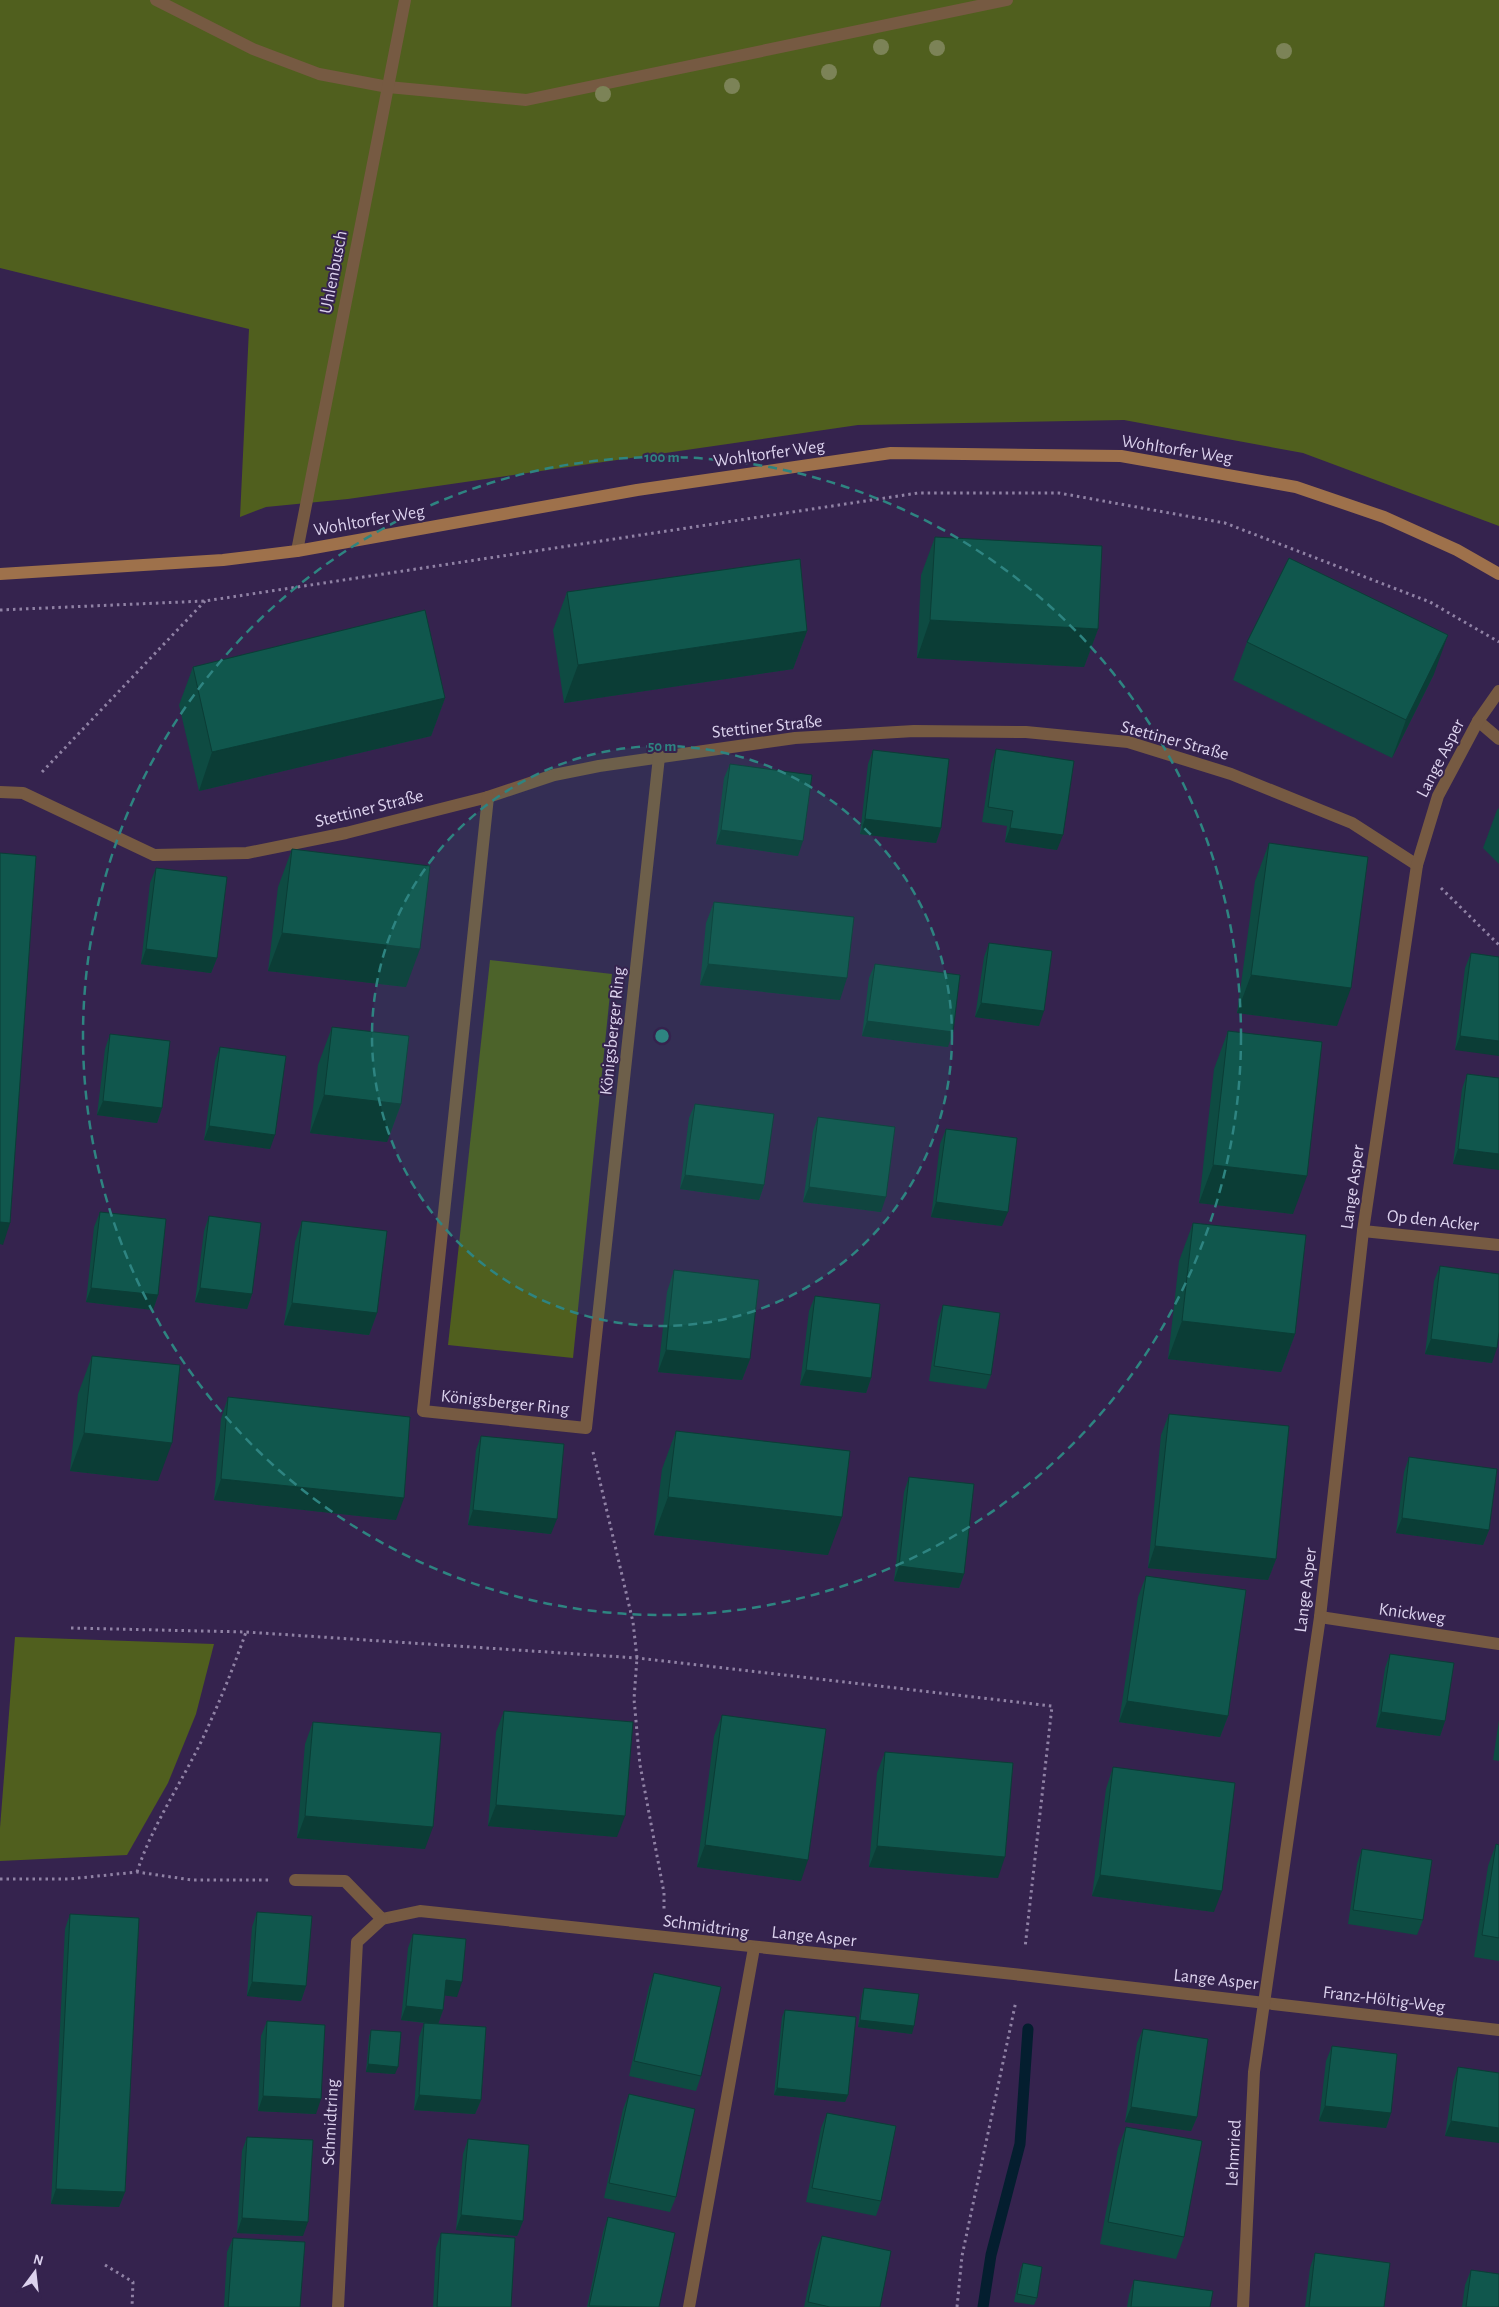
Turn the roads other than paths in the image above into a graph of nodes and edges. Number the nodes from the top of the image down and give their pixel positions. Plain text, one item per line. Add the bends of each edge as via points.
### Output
1 (156, 0) edge
2 (405, 0) edge
3 (1007, 0) edge
4 (388, 87) junction
5 (297, 551) junction
6 (0, 574) edge
7 (1499, 574) edge
8 (1499, 691) edge
9 (1478, 721) junction
10 (1499, 739) edge
11 (659, 757) junction
12 (0, 792) edge
13 (488, 796) junction
14 (1417, 865) junction
15 (1363, 1231) junction
16 (1499, 1245) edge
17 (1320, 1617) junction
18 (1499, 1644) edge
19 (294, 1880) road end
20 (382, 1919) junction
21 (754, 1948) junction
22 (1265, 2002) junction
23 (1499, 2030) edge
24 (338, 2307) edge
25 (689, 2307) edge
26 (1243, 2307) edge

1 - 4 street via 253,49 319,74
2 - 4 street, Uhlenbusch
3 - 4 street via 526,100
4 - 5 street, Uhlenbusch
5 - 6 main road, Wohltorfer Weg via 223,560
5 - 7 main road, Wohltorfer Weg via 637,490 892,453 1121,456 1296,487 1384,517
8 - 9 street, Lange Asper
9 - 10 street
9 - 14 street, Lange Asper via 1438,796
11 - 13 street, Stettiner Straße via 554,775
11 - 13 street, Königsberger Ring via 586,1428 423,1411
11 - 14 street, Stettiner Straße via 796,738 914,731 1026,732 1128,742 1232,774 1352,823
12 - 13 street, Stettiner Straße via 23,793 154,854 247,853 346,833
14 - 15 street, Lange Asper
15 - 16 street, Op den Acker
15 - 17 street, Lange Asper
17 - 18 street, Knickweg
17 - 22 street, Lange Asper
19 - 20 street via 346,1881
20 - 21 street, Schmidtring via 420,1911
20 - 24 street, Schmidtring via 357,1942
21 - 22 street, Lange Asper
21 - 25 street, Schmidtring
22 - 23 street, Franz-Höltig-Weg
22 - 26 street, Lehmried via 1254,2072

